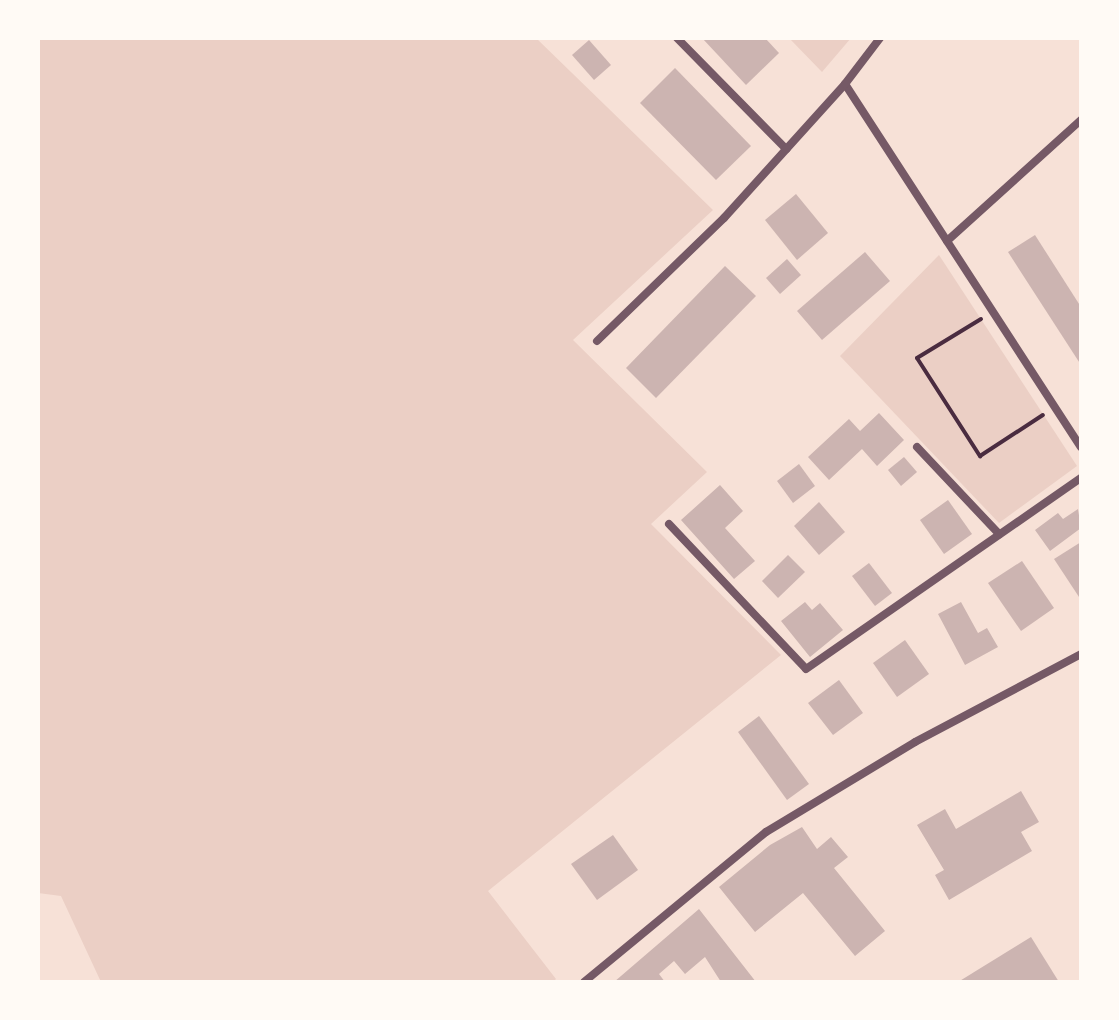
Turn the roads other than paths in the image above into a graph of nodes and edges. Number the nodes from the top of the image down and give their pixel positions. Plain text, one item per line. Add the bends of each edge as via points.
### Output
1 (677, 38) edge
2 (880, 38) edge
3 (845, 84) junction
4 (1081, 120) edge
5 (786, 149) junction
6 (947, 241) junction
7 (597, 341) dead end
8 (917, 447) dead end
9 (1081, 447) edge
10 (1081, 478) edge
11 (669, 524) dead end
12 (999, 534) junction
13 (1080, 658) edge
14 (584, 982) edge

1 - 5 street
2 - 3 street
3 - 5 street
3 - 6 street
4 - 6 street
5 - 7 street via 724,218
6 - 9 street
8 - 12 street
10 - 12 street
11 - 12 street via 806,669
13 - 14 street via 915,742 766,832

